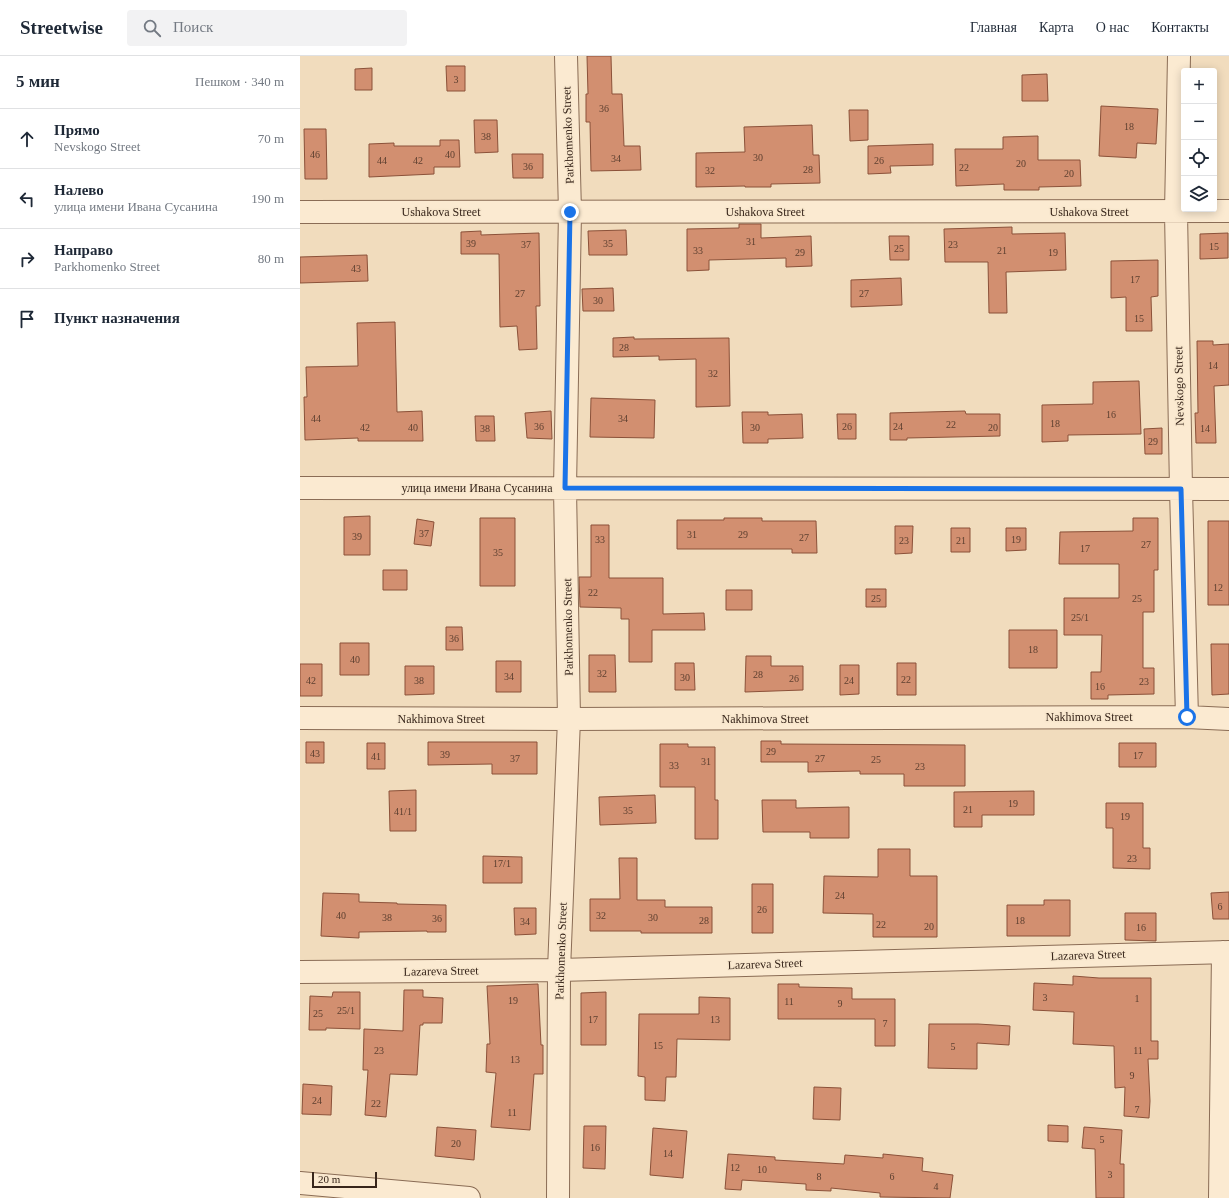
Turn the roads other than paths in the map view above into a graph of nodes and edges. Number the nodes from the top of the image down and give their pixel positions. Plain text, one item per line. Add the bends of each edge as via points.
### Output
1 (566, 56) edge
2 (1178, 56) edge
3 (1229, 211) edge
4 (300, 212) edge
5 (570, 212) junction
6 (1176, 212) junction
7 (300, 488) edge
8 (565, 488) junction
9 (1181, 489) junction
10 (1229, 490) edge
11 (1187, 717) junction
12 (300, 718) edge
13 (569, 719) junction
14 (1229, 719) edge
15 (1226, 952) edge
16 (559, 970) junction
17 (300, 972) edge
18 (300, 1183) edge
19 (469, 1198) edge
20 (558, 1198) edge
21 (1220, 1198) edge

1 - 5 street, Parkhomenko Street
2 - 6 street, Nevskogo Street
3 - 6 street, Ushakova Street
4 - 5 street, Ushakova Street
5 - 6 street, Ushakova Street
5 - 8 street, Parkhomenko Street
6 - 9 street, Nevskogo Street
7 - 8 street, улица имени Ивана Сусанина
8 - 9 street, улица имени Ивана Сусанина
8 - 13 street, Parkhomenko Street
9 - 10 street, улица имени Ивана Сусанина
9 - 11 street, Nevskogo Street
11 - 13 street, Nakhimova Street
11 - 14 street, Nakhimova Street
12 - 13 street, Nakhimova Street
13 - 16 street, Parkhomenko Street
15 - 16 street, Lazareva Street
15 - 21 street
16 - 17 street, Lazareva Street
16 - 20 street, Parkhomenko Street
18 - 19 street

